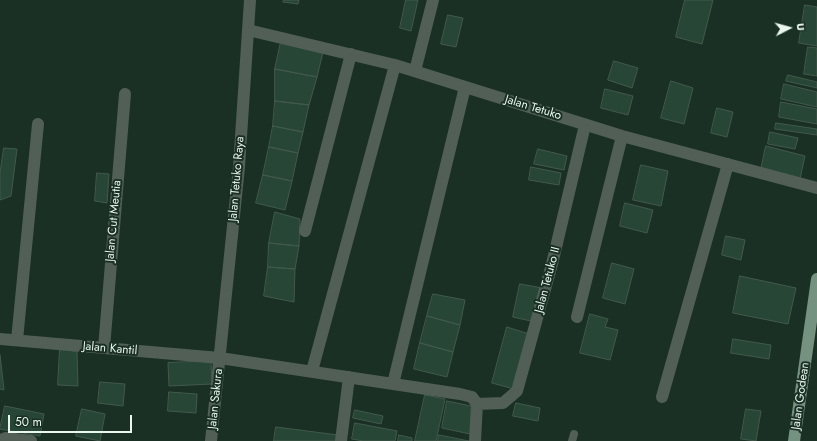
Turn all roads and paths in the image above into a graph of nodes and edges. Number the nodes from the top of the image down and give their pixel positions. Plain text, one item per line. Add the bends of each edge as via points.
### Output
1 (250, 0) edge
2 (433, 0) edge
3 (248, 30) junction
4 (350, 54) junction
5 (395, 65) junction
6 (415, 71) junction
7 (465, 87) junction
8 (125, 94) dead end
9 (38, 124) dead end
10 (585, 125) junction
11 (622, 136) junction
12 (728, 164) junction
13 (817, 188) edge
14 (305, 231) dead end
15 (817, 279) edge
16 (577, 317) dead end
17 (814, 329) edge
18 (0, 339) edge
19 (17, 340) junction
20 (104, 348) junction
21 (220, 358) junction
22 (312, 371) junction
23 (348, 377) junction
24 (393, 384) junction
25 (662, 397) dead end
26 (477, 404) junction
27 (0, 440) edge
28 (31, 441) edge
29 (211, 441) edge
30 (341, 441) edge
31 (475, 441) edge
32 (794, 441) edge

1 - 3 street, Jalan Tetuko Raya
2 - 6 street
3 - 4 street, Jalan Tetuko
3 - 21 street, Jalan Tetuko Raya via 239,167
4 - 5 street, Jalan Tetuko
4 - 14 street
5 - 6 street, Jalan Tetuko
5 - 22 street
6 - 7 street, Jalan Tetuko
7 - 10 street, Jalan Tetuko
7 - 24 street
8 - 20 street, Jalan Cut Meutia
9 - 19 street
10 - 11 street, Jalan Tetuko
10 - 26 street, Jalan Tetuko II via 518,391 503,403
11 - 12 street, Jalan Tetuko
11 - 16 street
12 - 13 street, Jalan Tetuko
12 - 25 street
15 - 17 main road, Jalan Godean
17 - 32 main road, Jalan Godean
18 - 19 street, Jalan Kantil
19 - 20 street, Jalan Kantil
20 - 21 street, Jalan Kantil
21 - 22 street, Jalan Kantil
21 - 29 street, Jalan Sakura
22 - 23 street, Jalan Kantil
23 - 24 street, Jalan Kantil
23 - 30 street
24 - 26 street, Jalan Kantil via 460,394 472,397
26 - 31 street
27 - 28 street via 6,438

